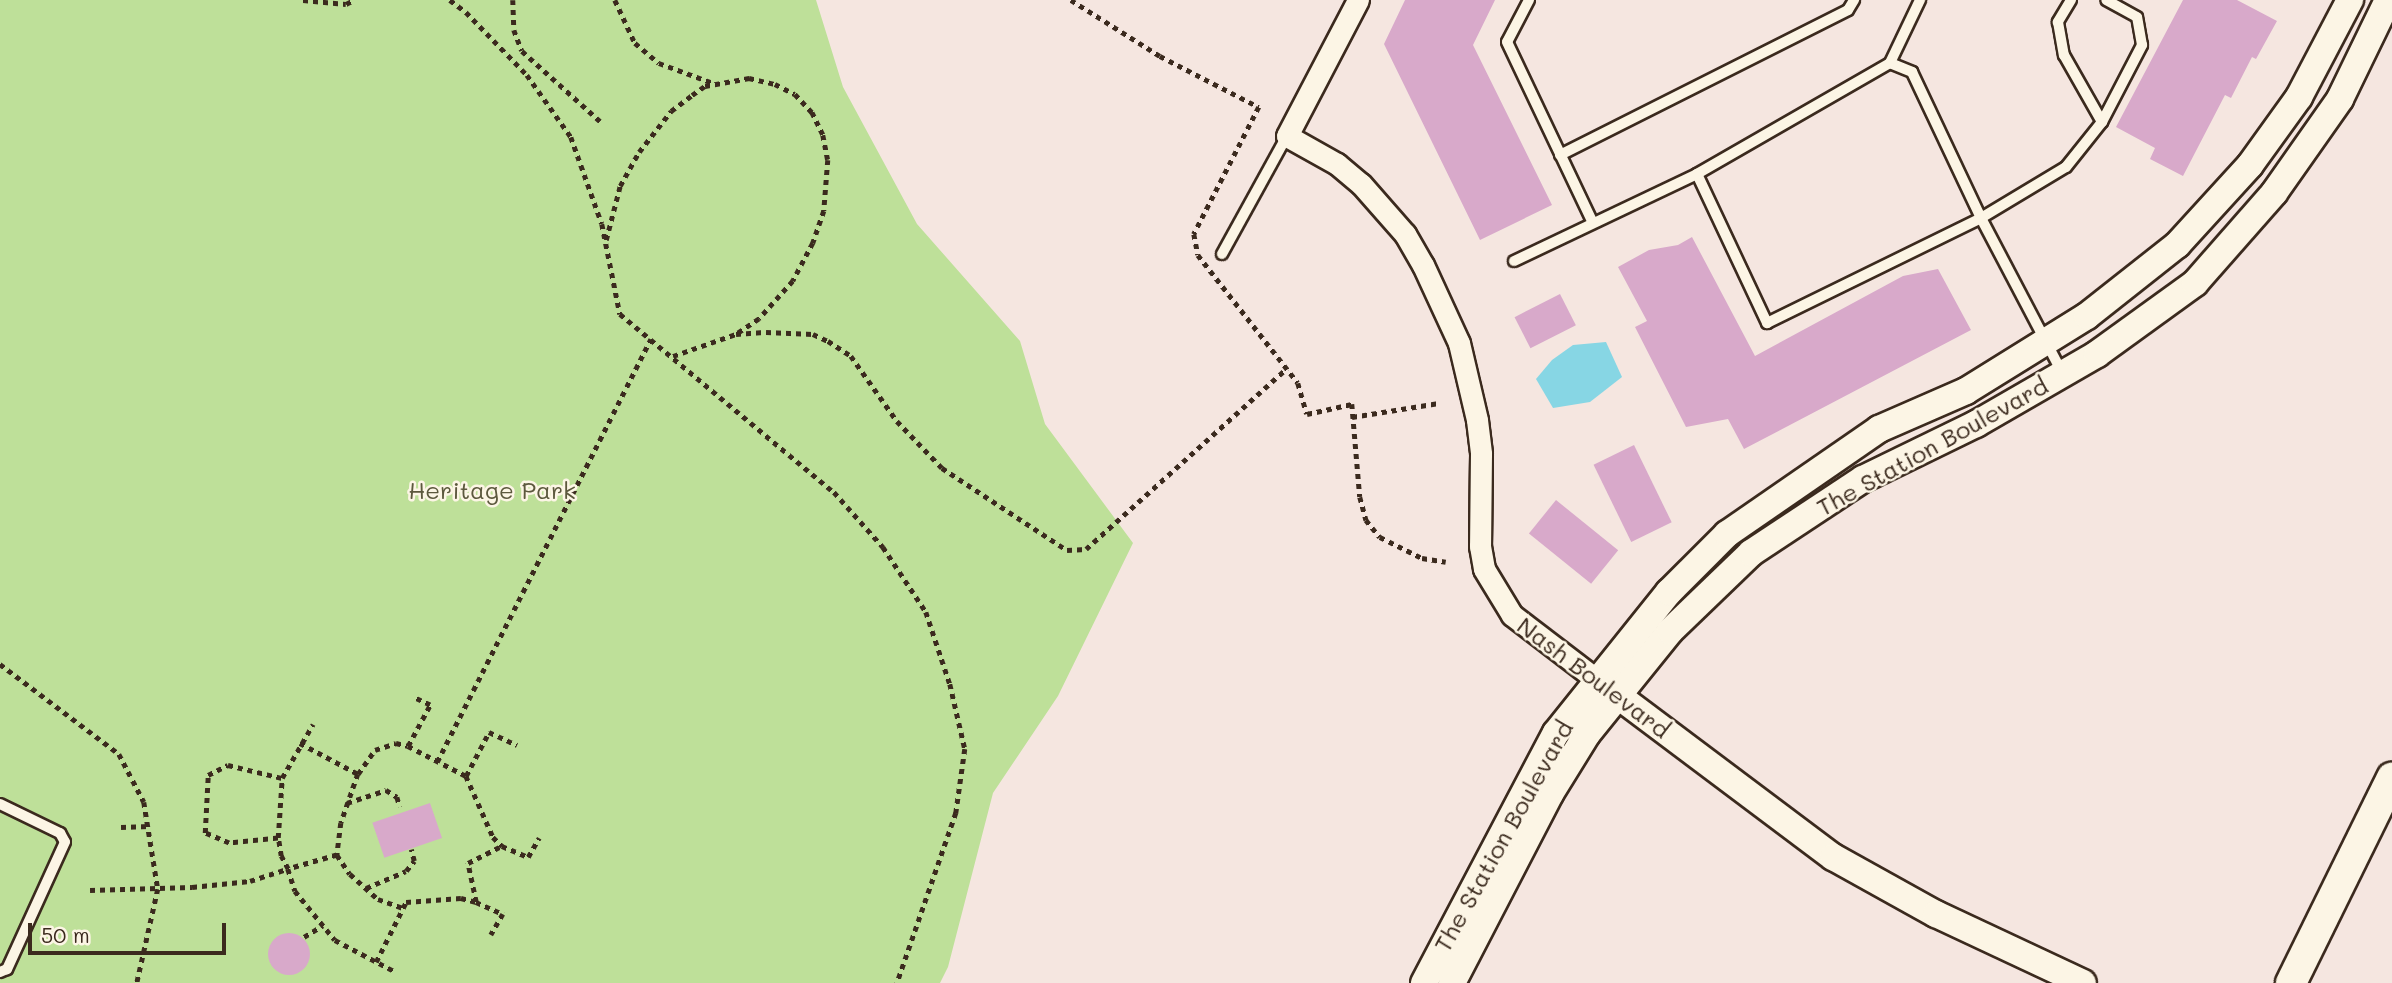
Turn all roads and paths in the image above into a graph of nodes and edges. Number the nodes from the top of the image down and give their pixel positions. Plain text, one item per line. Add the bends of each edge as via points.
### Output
1 (303, 0) edge
2 (354, 0) edge
3 (450, 0) edge
4 (513, 0) edge
5 (615, 0) edge
6 (1071, 0) edge
7 (1529, 0) edge
8 (1854, 0) edge
9 (1920, 0) edge
10 (2071, 0) edge
11 (2106, 0) edge
12 (2350, 0) edge
13 (2388, 0) edge
14 (1349, 3) edge
15 (1890, 62) junction
16 (714, 84) junction
17 (600, 121) dead end
18 (2102, 122) junction
19 (1286, 136) junction
20 (1560, 155) junction
21 (1696, 174) junction
22 (1981, 218) junction
23 (1593, 223) junction
24 (606, 244) junction
25 (1222, 254) dead end
26 (1514, 261) dead end
27 (736, 334) junction
28 (651, 339) junction
29 (2044, 342) junction
30 (673, 356) junction
31 (1287, 368) junction
32 (2063, 374) junction
33 (1439, 403) dead end
34 (1352, 417) junction
35 (1446, 562) dead end
36 (0, 664) edge
37 (1608, 688) junction
38 (414, 697) dead end
39 (313, 724) dead end
40 (300, 743) junction
41 (517, 745) dead end
42 (408, 746) junction
43 (437, 762) junction
44 (358, 774) junction
45 (466, 776) junction
46 (282, 778) junction
47 (2392, 778) edge
48 (347, 803) junction
49 (0, 804) edge
50 (400, 807) dead end
51 (150, 826) junction
52 (121, 828) dead end
53 (278, 838) junction
54 (539, 838) dead end
55 (502, 846) junction
56 (411, 849) dead end
57 (337, 855) junction
58 (288, 869) junction
59 (366, 888) junction
60 (158, 889) junction
61 (90, 890) dead end
62 (476, 902) junction
63 (403, 908) junction
64 (323, 925) junction
65 (491, 935) dead end
66 (304, 937) dead end
67 (376, 962) junction
68 (394, 971) dead end
69 (0, 972) edge
70 (137, 983) edge
71 (897, 983) edge
72 (1424, 983) edge
73 (1452, 983) edge
74 (2083, 983) edge
75 (2291, 983) edge

1 - 2 path via 346,4
3 - 24 path via 527,75 571,137
4 - 17 path via 514,30 522,51
5 - 16 path via 635,43 659,63
6 - 31 path via 1160,56 1259,107 1194,234 1198,255
7 - 20 lane via 1507,42
8 - 20 lane via 1849,10
9 - 15 lane
10 - 18 lane via 2058,22 2064,55
11 - 18 lane via 2137,17 2141,45
12 - 29 street, The Station Boulevard via 2299,97 2250,165 2177,245 2087,316
13 - 32 street, The Station Boulevard via 2340,99 2274,193 2195,283
14 - 19 street
15 - 21 lane
15 - 22 lane via 1912,72
16 - 24 path via 671,111 639,152 620,186
16 - 27 path via 749,78 796,94 817,123 828,160 824,211 793,282 759,319
18 - 22 lane via 2066,167
19 - 25 lane
19 - 37 street, Nash Boulevard via 1317,151 1361,184 1405,234 1459,343 1481,454 1484,569 1513,615
20 - 23 lane
21 - 22 lane via 1767,323
21 - 23 lane
22 - 29 lane
23 - 26 lane
24 - 28 path via 620,314
27 - 30 path
27 - 31 path via 813,334 852,356 897,421 942,468 1067,550 1086,550
28 - 30 path
28 - 43 path
29 - 32 lane
29 - 37 street, The Station Boulevard via 1966,391 1879,429 1727,534 1669,592
30 - 71 path via 834,492 883,547 926,612 965,749 956,813
31 - 34 path via 1298,383 1307,414 1352,404
32 - 37 street, The Station Boulevard via 1976,424 1863,479 1751,553
33 - 34 path
34 - 35 path via 1366,520 1380,537 1400,548
36 - 51 path via 119,754 144,802
37 - 72 street, The Station Boulevard via 1556,733
37 - 73 street, The Station Boulevard
37 - 74 street, Nash Boulevard via 1833,857 1936,914
38 - 42 path via 430,705
39 - 40 path
40 - 44 path
40 - 46 path
41 - 45 path via 489,732
42 - 43 path
42 - 44 path via 396,743 375,750
43 - 45 path
44 - 48 path
45 - 55 path via 493,837
46 - 53 path
46 - 53 path via 228,765 208,775 205,833 229,843
47 - 75 main road
48 - 50 path via 386,790 397,797
48 - 57 path
49 - 69 lane via 60,832 65,842 7,969
51 - 52 path
51 - 60 path
53 - 58 path
54 - 55 path via 528,857
55 - 62 path via 468,863
56 - 59 path via 414,861 406,871
57 - 58 path
57 - 59 path
58 - 60 path via 250,881
58 - 64 path via 295,891
59 - 63 path via 378,899
60 - 61 path
60 - 70 path
62 - 63 path via 441,898 407,902
62 - 65 path via 503,914
63 - 67 path
64 - 66 path
64 - 67 path via 335,940
67 - 68 path

